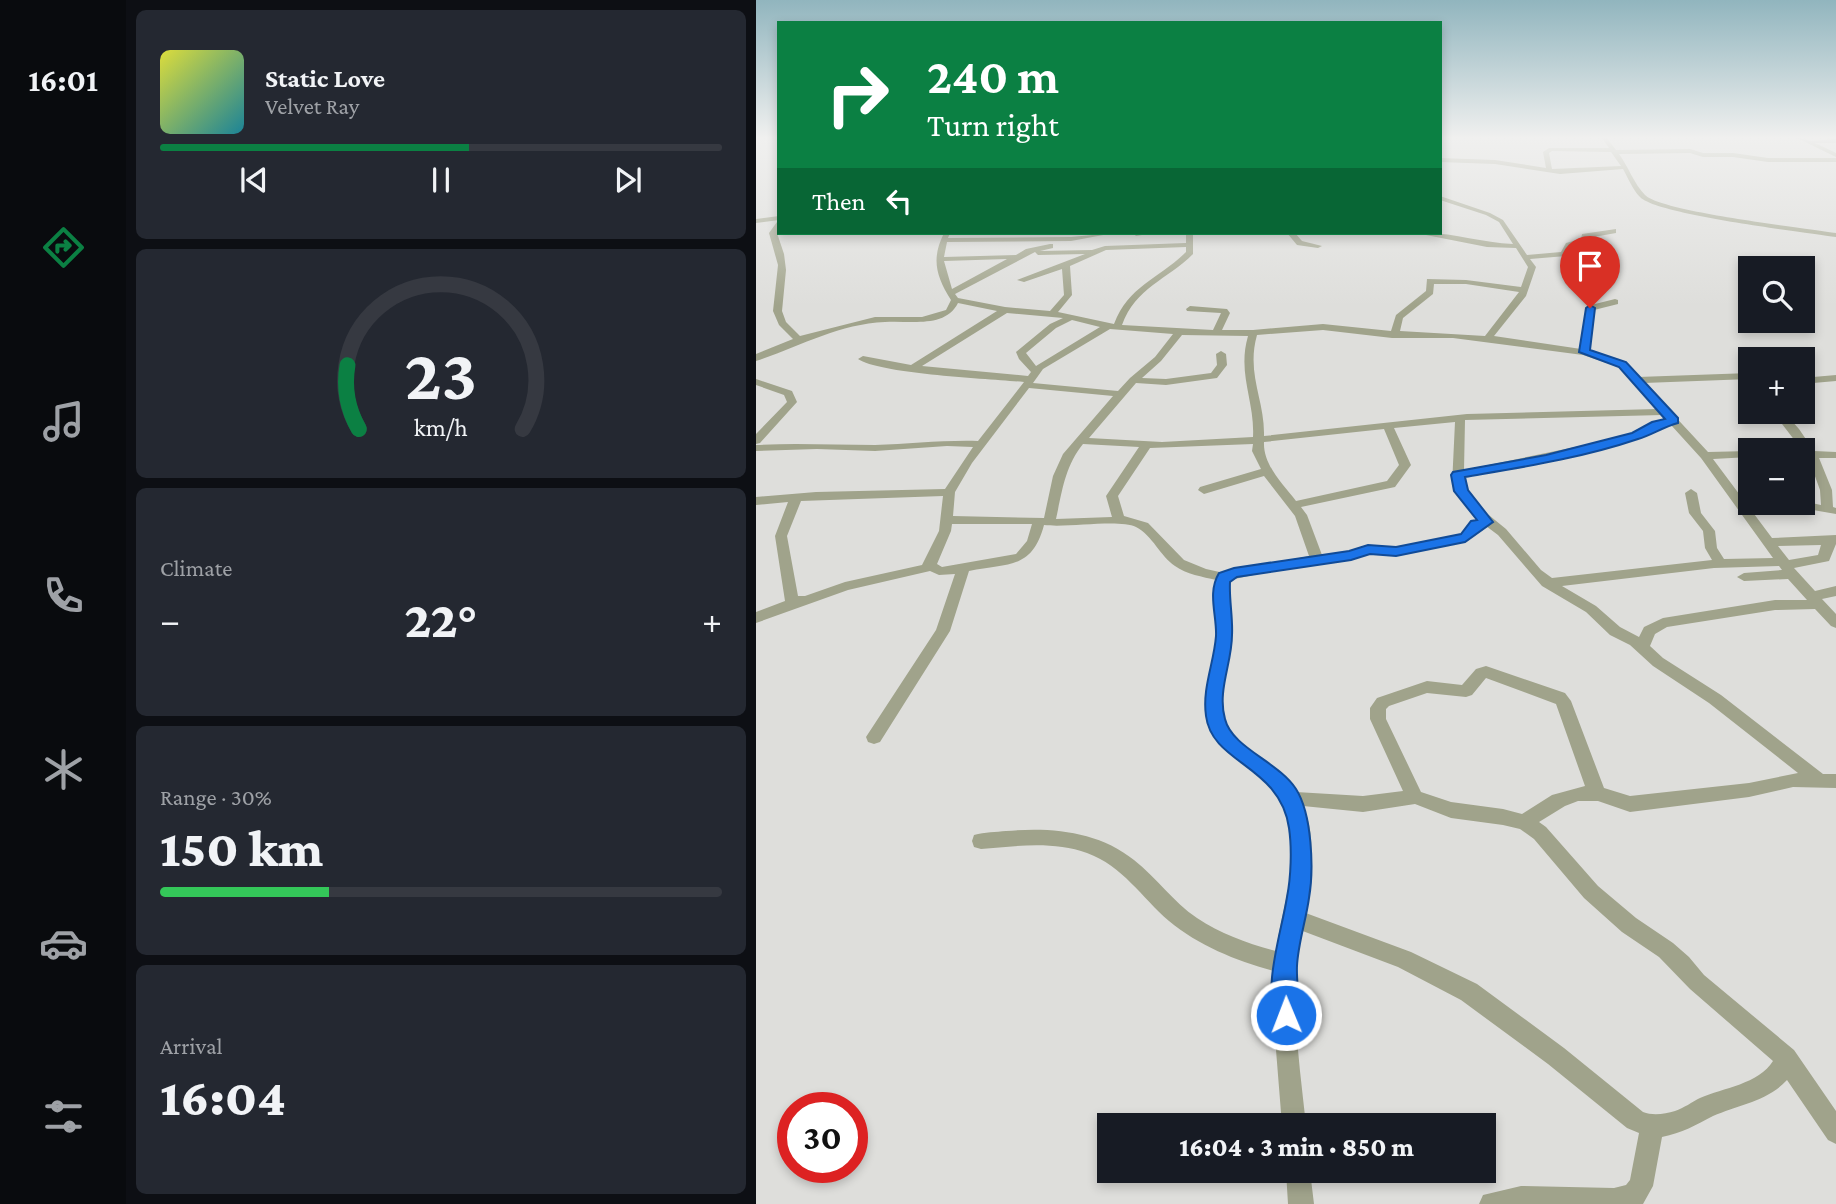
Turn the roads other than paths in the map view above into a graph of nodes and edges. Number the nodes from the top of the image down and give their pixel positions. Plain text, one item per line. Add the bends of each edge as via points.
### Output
1 (1640, 193) edge
2 (1442, 199) edge
3 (1729, 218) junction
4 (777, 220) edge
5 (756, 221) edge
6 (777, 224) edge
7 (1731, 229) dead end
8 (1613, 231) dead end
9 (1097, 235) edge
10 (1137, 235) edge
11 (1190, 235) edge
12 (1293, 235) edge
13 (1439, 235) edge
14 (1836, 236) edge
15 (945, 237) edge
16 (1071, 239) junction
17 (1191, 245) junction
18 (1127, 246) junction
19 (1318, 246) dead end
20 (1516, 246) junction
21 (1093, 252) junction
22 (1021, 255) junction
23 (1526, 257) junction
24 (939, 259) junction
25 (1066, 265) junction
26 (979, 278) junction
27 (1021, 280) dead end
28 (945, 283) junction
29 (1524, 290) junction
30 (952, 301) junction
31 (1615, 302) dead end
32 (1190, 309) dead end
33 (1005, 310) junction
34 (1052, 314) junction
35 (1071, 317) junction
36 (1112, 327) junction
37 (1217, 331) junction
38 (1179, 332) junction
39 (1253, 333) junction
40 (1392, 335) junction
41 (1487, 339) junction
42 (799, 340) junction
43 (1585, 352) junction
44 (1221, 354) dead end
45 (756, 358) edge
46 (863, 359) dead end
47 (913, 368) junction
48 (1738, 377) edge
49 (1030, 378) junction
50 (1836, 378) edge
51 (1133, 380) junction
52 (1635, 380) junction
53 (1815, 380) edge
54 (756, 382) edge
55 (1120, 394) junction
56 (1669, 416) junction
57 (1460, 418) junction
58 (1387, 425) junction
59 (756, 441) edge
60 (1082, 441) junction
61 (1256, 441) junction
62 (981, 444) junction
63 (1147, 444) junction
64 (756, 448) edge
65 (1815, 454) edge
66 (1738, 455) edge
67 (1836, 455) edge
68 (1705, 456) junction
69 (1815, 467) edge
70 (1267, 471) junction
71 (1458, 475) junction
72 (1204, 490) dead end
73 (950, 492) junction
74 (1691, 493) dead end
75 (1733, 496) junction
76 (1738, 496) edge
77 (796, 498) junction
78 (756, 501) edge
79 (1295, 505) junction
80 (1831, 510) edge
81 (948, 520) junction
82 (1119, 520) junction
83 (1044, 522) junction
84 (1486, 522) junction
85 (1833, 540) edge
86 (1769, 542) junction
87 (1317, 559) junction
88 (1720, 563) junction
89 (930, 565) junction
90 (1787, 567) junction
91 (963, 569) junction
92 (1224, 577) junction
93 (1744, 577) dead end
94 (1547, 583) junction
95 (1836, 591) edge
96 (1816, 600) junction
97 (795, 602) junction
98 (756, 618) edge
99 (1836, 623) edge
100 (1642, 647) junction
101 (874, 737) dead end
102 (1817, 778) junction
103 (1836, 780) edge
104 (1597, 794) junction
105 (1415, 797) junction
106 (1291, 800) junction
107 (1525, 823) junction
108 (981, 841) dead end
109 (1294, 918) junction
110 (1285, 964) junction
111 (1786, 1058) junction
112 (1293, 1113) edge
113 (1652, 1127) junction
114 (1836, 1132) edge
115 (1299, 1183) edge
116 (1301, 1204) edge
117 (1492, 1204) edge

1 - 3 street via 1682,211
2 - 20 street via 1495,217 1507,227
3 - 7 street
3 - 14 street
4 - 5 street
6 - 42 street via 773,233 782,269 775,308 782,325
8 - 23 street via 1584,236 1563,254
9 - 16 street
10 - 18 street
11 - 17 street
12 - 19 street via 1300,243
13 - 20 street
15 - 16 street
15 - 24 street
16 - 22 street
17 - 18 street
17 - 36 street via 1179,263 1134,292
18 - 21 street
20 - 23 street
21 - 22 street
21 - 25 street
22 - 24 street
22 - 26 street
23 - 29 street via 1531,271
24 - 28 street
25 - 27 street
25 - 34 street via 1068,295
26 - 28 street
26 - 30 street
28 - 30 street
29 - 40 street via 1430,281 1430,292 1399,317
29 - 41 street
30 - 33 street
30 - 42 street via 931,319 878,319
31 - 43 street via 1590,308
32 - 37 street via 1224,311
33 - 34 street
33 - 47 street
34 - 35 street
35 - 36 street
35 - 49 street via 1021,352
36 - 38 street
36 - 49 street
37 - 38 street
37 - 39 street
38 - 51 street via 1158,359
39 - 40 street via 1323,327
39 - 61 street via 1247,354 1259,423
40 - 41 street
41 - 43 street
42 - 45 street
43 - 52 street via 1622,365
44 - 51 street via 1223,365 1214,376 1166,382
46 - 47 street
47 - 49 street
48 - 52 street
49 - 55 street
49 - 62 street
50 - 53 street
51 - 55 street
52 - 56 street
54 - 59 street via 789,393 792,402
55 - 60 street
56 - 57 street
56 - 68 street
56 - 71 street via 1636,436
57 - 58 street
57 - 71 street
58 - 61 street
58 - 79 street via 1405,465 1391,484
60 - 63 street
60 - 83 street via 1061,470
61 - 63 street
61 - 70 street
62 - 64 street
62 - 73 street
63 - 82 street via 1112,496
65 - 67 street
66 - 68 street
68 - 75 street
69 - 80 street
70 - 72 street
70 - 79 street
71 - 84 street via 1461,491
73 - 77 street
73 - 81 street
74 - 88 street via 1695,513 1709,531 1711,548
75 - 76 street
75 - 86 street
77 - 78 street
77 - 97 street via 781,536 790,598
79 - 87 street
81 - 83 street
81 - 89 street
82 - 83 street
82 - 92 street via 1144,526 1179,563
83 - 91 street via 1020,557
84 - 87 street via 1476,524 1465,537 1427,547 1368,549
84 - 94 street via 1502,532
85 - 86 street
85 - 90 street via 1824,558
86 - 90 street
87 - 92 street
88 - 90 street
88 - 94 street
89 - 91 street via 939,571
89 - 97 street
90 - 93 street
90 - 96 street
91 - 101 street via 943,631
92 - 106 street via 1224,635 1215,718 1233,747 1274,776
94 - 100 street
95 - 96 street
96 - 99 street
96 - 100 street via 1664,623 1648,631
97 - 98 street
100 - 102 street
102 - 103 street
102 - 104 street via 1630,804
104 - 105 street via 1563,701 1548,691 1486,671 1466,691 1427,687 1383,702 1378,708 1378,719
104 - 107 street via 1567,797
105 - 106 street via 1363,804
105 - 107 street via 1451,810
106 - 109 street via 1300,847
107 - 111 street via 1557,850 1591,892 1666,950
108 - 110 street via 1046,835 1084,843 1112,855 1194,926 1252,956
109 - 110 street
109 - 113 street via 1404,959 1469,992 1635,1120
110 - 112 street
111 - 113 street via 1767,1084 1679,1122
111 - 114 street
113 - 117 street via 1641,1186 1634,1195 1614,1201 1521,1199
115 - 116 street

